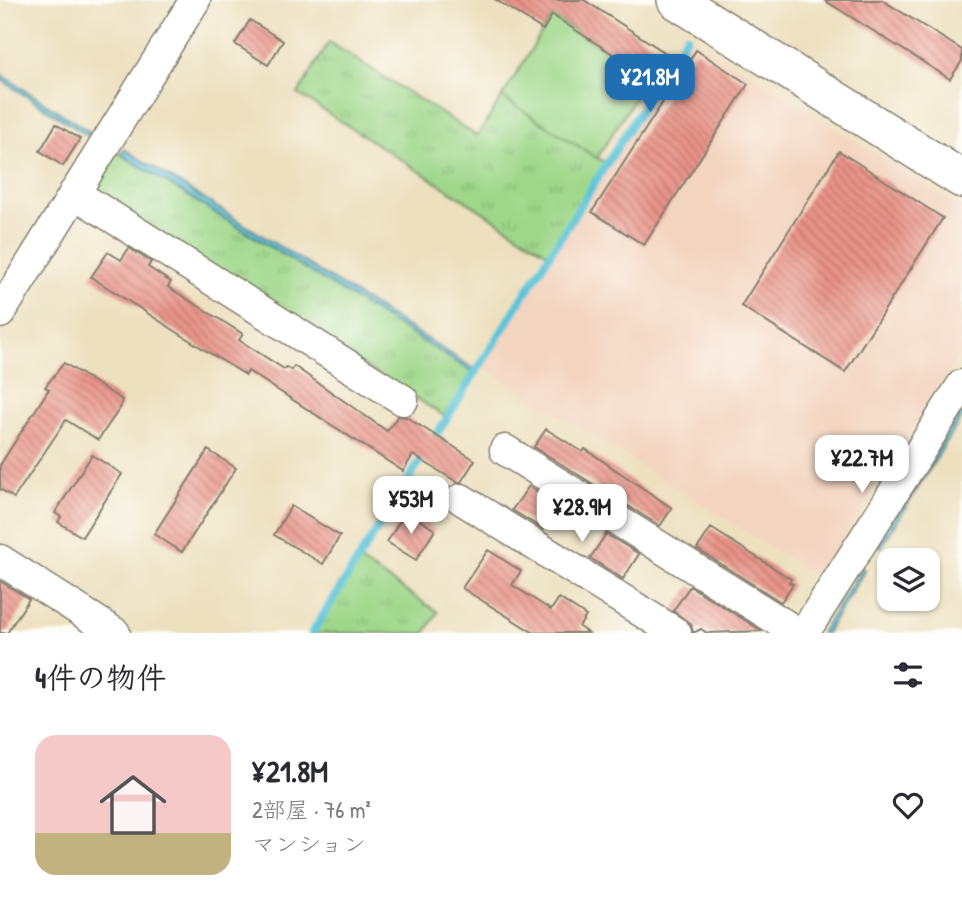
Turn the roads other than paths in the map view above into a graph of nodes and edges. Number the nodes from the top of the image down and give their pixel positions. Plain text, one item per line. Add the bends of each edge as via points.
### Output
1 (195, 0) edge
2 (676, 0) edge
3 (962, 179) edge
4 (74, 193) junction
5 (4, 298) edge
6 (962, 385) edge
7 (402, 400) dead end
8 (505, 450) dead end
9 (461, 499) dead end
10 (0, 560) edge
11 (116, 633) edge
12 (676, 633) edge
13 (798, 633) edge
14 (804, 633) edge

1 - 4 street
2 - 3 street
4 - 5 street
4 - 7 street
6 - 14 street
8 - 13 street
9 - 12 street
10 - 11 street

